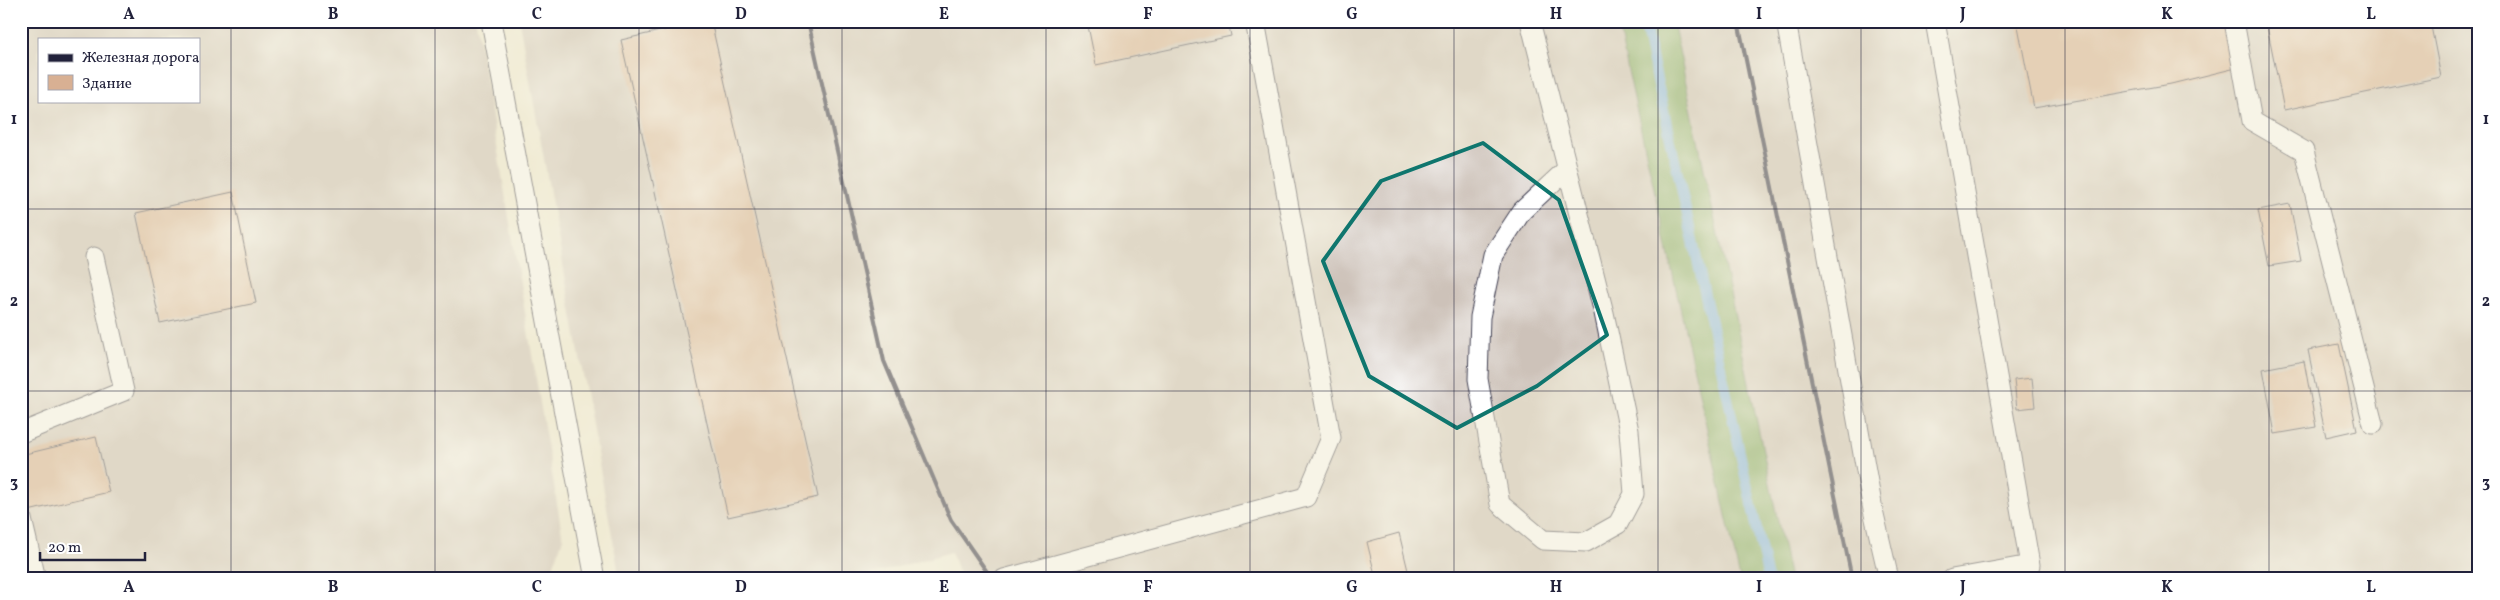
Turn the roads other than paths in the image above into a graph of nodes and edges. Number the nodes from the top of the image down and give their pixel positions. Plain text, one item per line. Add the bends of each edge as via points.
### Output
1 (491, 21) edge
2 (1255, 21) edge
3 (1530, 21) edge
4 (1786, 21) edge
5 (1935, 21) edge
6 (2234, 21) edge
7 (1567, 169) junction
8 (94, 257) dead end
9 (2373, 424) dead end
10 (21, 433) edge
11 (21, 515) edge
12 (36, 579) edge
13 (595, 579) edge
14 (1004, 579) edge
15 (1889, 579) edge
16 (1952, 579) edge

1 - 13 lane
2 - 14 lane via 1331,438 1306,497
3 - 7 lane
4 - 15 lane via 1873,510
5 - 16 lane via 2030,566
6 - 9 lane via 2252,120 2304,151
7 - 7 lane via 1604,313 1629,431 1634,494 1618,524 1586,542 1544,540 1500,504 1478,378 1480,317 1493,255 1522,211
8 - 10 lane via 124,391
11 - 12 lane

